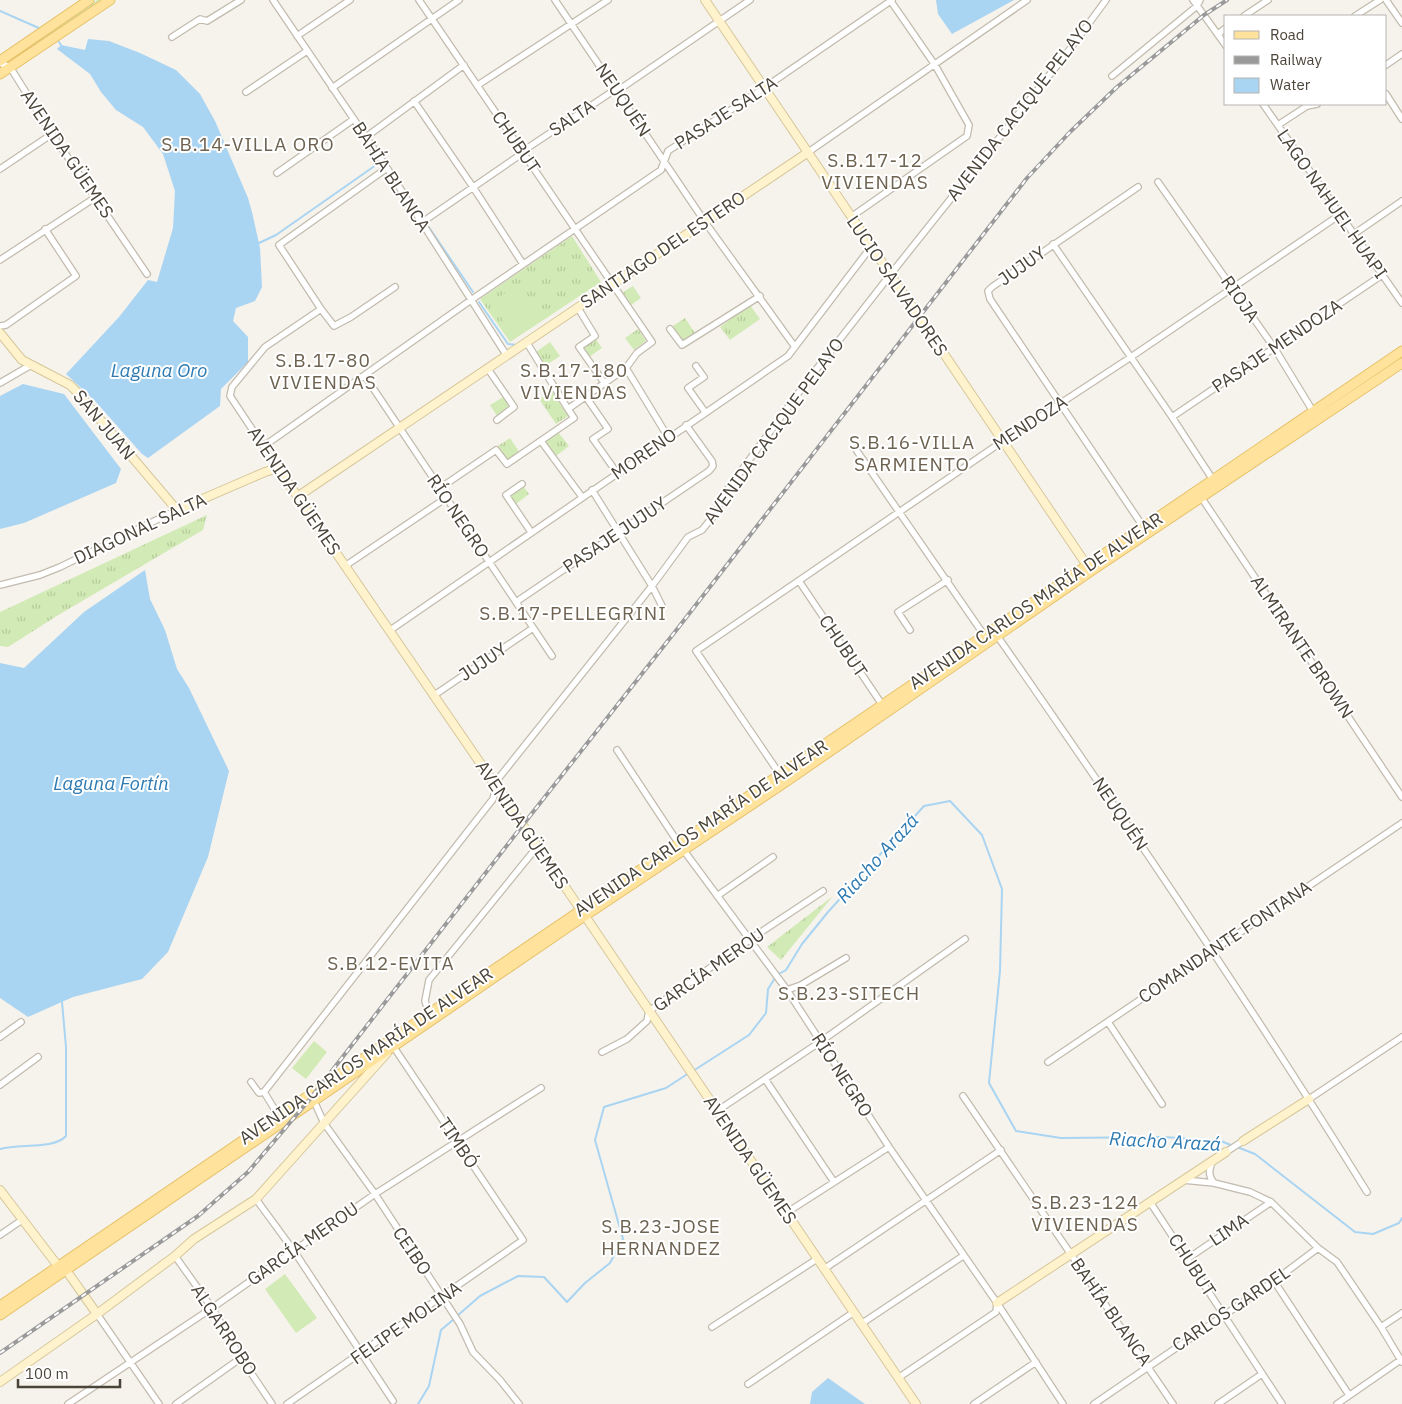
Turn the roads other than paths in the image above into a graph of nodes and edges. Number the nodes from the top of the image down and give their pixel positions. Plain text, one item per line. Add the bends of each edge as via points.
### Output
1 (89, 0) edge
2 (110, 0) edge
3 (241, 0) edge
4 (273, 0) edge
5 (350, 0) edge
6 (420, 0) edge
7 (459, 0) edge
8 (555, 0) edge
9 (608, 0) edge
10 (705, 0) edge
11 (750, 0) edge
12 (891, 0) edge
13 (1027, 0) edge
14 (1106, 0) edge
15 (1193, 0) edge
16 (1268, 0) edge
17 (1380, 0) edge
18 (1386, 0) edge
19 (1198, 3) edge
20 (1246, 15) edge
21 (1357, 15) edge
22 (432, 18) junction
23 (719, 21) junction
24 (1402, 23) edge
25 (572, 25) junction
26 (1224, 30) edge
27 (1218, 34) junction
28 (297, 36) junction
29 (172, 37) dead end
30 (1224, 43) edge
31 (307, 51) junction
32 (1402, 54) edge
33 (0, 62) edge
34 (1387, 64) edge
35 (464, 65) junction
36 (935, 65) junction
37 (10, 67) junction
38 (0, 74) edge
39 (1112, 76) dead end
40 (478, 85) junction
41 (332, 88) junction
42 (764, 88) junction
43 (616, 89) junction
44 (246, 92) dead end
45 (1387, 96) edge
46 (414, 101) junction
47 (1264, 105) edge
48 (1312, 105) edge
49 (1402, 118) edge
50 (354, 119) junction
51 (1278, 125) junction
52 (52, 134) junction
53 (366, 137) junction
54 (522, 151) junction
55 (807, 153) junction
56 (664, 161) junction
57 (387, 168) junction
58 (0, 169) edge
59 (277, 173) dead end
60 (1158, 182) dead end
61 (473, 187) junction
62 (1138, 187) dead end
63 (96, 197) junction
64 (1402, 201) edge
65 (1341, 214) junction
66 (851, 218) junction
67 (705, 222) junction
68 (421, 223) junction
69 (575, 229) junction
70 (45, 230) junction
71 (1354, 234) junction
72 (1053, 244) junction
73 (870, 247) junction
74 (0, 260) edge
75 (523, 264) junction
76 (147, 274) dead end
77 (890, 275) junction
78 (1382, 275) junction
79 (612, 285) junction
80 (395, 287) dead end
81 (1233, 288) junction
82 (760, 296) junction
83 (470, 300) junction
84 (1402, 303) edge
85 (578, 308) junction
86 (321, 309) junction
87 (0, 326) edge
88 (670, 329) dead end
89 (0, 333) edge
90 (526, 343) junction
91 (795, 347) junction
92 (1274, 349) junction
93 (1402, 351) edge
94 (507, 356) junction
95 (1131, 357) junction
96 (1402, 363) edge
97 (31, 365) junction
98 (696, 366) dead end
99 (626, 368) junction
100 (488, 369) junction
101 (365, 376) junction
102 (0, 383) edge
103 (605, 384) junction
104 (586, 397) junction
105 (1060, 403) junction
106 (568, 409) junction
107 (705, 412) junction
108 (1316, 415) junction
109 (1172, 417) junction
110 (497, 420) dead end
111 (686, 425) junction
112 (401, 428) junction
113 (668, 437) junction
114 (541, 441) junction
115 (1003, 441) junction
116 (264, 446) junction
117 (857, 451) dead end
118 (278, 468) junction
119 (617, 473) junction
120 (522, 484) dead end
121 (1215, 484) junction
122 (440, 488) junction
123 (592, 490) junction
124 (297, 497) junction
125 (582, 497) junction
126 (1201, 497) junction
127 (446, 498) junction
128 (177, 510) junction
129 (900, 512) junction
130 (1146, 531) junction
131 (531, 532) junction
132 (618, 532) junction
133 (489, 562) junction
134 (345, 566) junction
135 (1089, 569) junction
136 (948, 580) junction
137 (799, 581) junction
138 (0, 585) edge
139 (652, 586) junction
140 (516, 602) junction
141 (662, 606) dead end
142 (533, 628) junction
143 (910, 630) dead end
144 (389, 631) junction
145 (984, 635) junction
146 (998, 637) junction
147 (552, 656) dead end
148 (433, 696) junction
149 (885, 708) junction
150 (617, 750) dead end
151 (782, 779) junction
152 (497, 788) junction
153 (1402, 797) edge
154 (1402, 823) edge
155 (537, 847) junction
156 (682, 848) junction
157 (773, 857) dead end
158 (823, 891) dead end
159 (718, 896) junction
160 (583, 913) junction
161 (965, 939) dead end
162 (749, 941) junction
163 (1212, 950) junction
164 (846, 958) dead end
165 (787, 990) junction
166 (649, 1011) junction
167 (428, 1013) junction
168 (21, 1022) dead end
169 (1108, 1022) junction
170 (0, 1037) edge
171 (1402, 1037) edge
172 (820, 1042) junction
173 (391, 1043) junction
174 (602, 1052) dead end
175 (38, 1057) dead end
176 (1048, 1062) dead end
177 (765, 1080) junction
178 (251, 1082) dead end
179 (0, 1085) edge
180 (541, 1088) dead end
181 (264, 1092) junction
182 (963, 1096) dead end
183 (310, 1098) junction
184 (1309, 1099) junction
185 (1162, 1104) dead end
186 (717, 1111) junction
187 (280, 1119) junction
188 (324, 1123) junction
189 (1243, 1141) joint
190 (457, 1142) junction
191 (889, 1147) junction
192 (1001, 1150) junction
193 (1226, 1152) joint
194 (1212, 1162) junction
195 (1182, 1180) junction
196 (834, 1182) junction
197 (1214, 1183) junction
198 (0, 1190) edge
199 (1367, 1192) dead end
200 (374, 1194) junction
201 (256, 1199) junction
202 (926, 1200) junction
203 (1150, 1202) junction
204 (1271, 1202) junction
205 (786, 1213) junction
206 (22, 1220) junction
207 (0, 1235) edge
208 (524, 1240) joint
209 (1318, 1248) junction
210 (294, 1251) junction
211 (1071, 1254) junction
212 (175, 1256) junction
213 (963, 1256) junction
214 (817, 1259) junction
215 (1187, 1259) junction
216 (62, 1268) junction
217 (824, 1269) junction
218 (1274, 1281) junction
219 (443, 1297) junction
220 (997, 1303) junction
221 (0, 1306) edge
222 (212, 1308) junction
223 (854, 1312) junction
224 (1402, 1313) edge
225 (97, 1314) junction
226 (1224, 1314) junction
227 (0, 1315) edge
228 (861, 1324) junction
229 (712, 1327) dead end
230 (1381, 1327) junction
231 (362, 1353) junction
232 (242, 1358) junction
233 (1402, 1360) edge
234 (130, 1362) junction
235 (1036, 1362) junction
236 (1148, 1366) junction
237 (1262, 1374) junction
238 (898, 1378) junction
239 (0, 1382) edge
240 (748, 1384) dead end
241 (1350, 1395) junction
242 (393, 1401) dead end
243 (68, 1404) edge
244 (159, 1404) edge
245 (176, 1404) edge
246 (272, 1404) edge
247 (287, 1404) edge
248 (519, 1404) edge
249 (916, 1404) edge
250 (974, 1404) edge
251 (1063, 1404) edge
252 (1094, 1404) edge
253 (1173, 1404) edge
254 (1218, 1404) edge
255 (1282, 1404) edge
256 (1337, 1404) edge

1 - 33 main road
2 - 37 main road
3 - 29 street via 207,21 200,19
4 - 28 street, BAHÍA BLANCA
5 - 28 street
6 - 22 street, CHUBUT
7 - 22 street
8 - 25 street, NEUQUÉN
9 - 25 street
10 - 23 street, LUCIO SALVADORES
11 - 23 street, SALTA
12 - 36 street
12 - 42 street, PASAJE SALTA
13 - 36 street, SANTIAGO DEL ESTERO
14 - 77 street, AVENIDA CACIQUE PELAYO
15 - 19 street
16 - 20 street
17 - 21 street
18 - 24 street
19 - 27 street
19 - 39 street
22 - 35 street, CHUBUT
22 - 41 street
23 - 42 street, LUCIO SALVADORES
23 - 43 street, SALTA
25 - 40 street
25 - 43 street, NEUQUÉN
26 - 27 street
27 - 30 street
28 - 31 street, BAHÍA BLANCA
31 - 41 street, BAHÍA BLANCA
31 - 44 street
32 - 34 street
33 - 37 street
35 - 40 street, CHUBUT
35 - 46 street
36 - 55 street, SANTIAGO DEL ESTERO
36 - 66 street via 969,125 967,136
37 - 38 main road
37 - 52 street, AVENIDA GÜEMES
40 - 54 street, CHUBUT
41 - 50 street, BAHÍA BLANCA
42 - 55 street, LUCIO SALVADORES
42 - 56 street, PASAJE SALTA via 668,151
43 - 54 street, SALTA
43 - 56 street, NEUQUÉN
45 - 49 street
46 - 53 street
46 - 61 street
47 - 51 street, LAGO NAHUEL HUAPI
48 - 51 street
50 - 53 street, BAHÍA BLANCA
50 - 59 street
51 - 65 street, LAGO NAHUEL HUAPI
52 - 58 street
52 - 63 street, AVENIDA GÜEMES
53 - 57 street, BAHÍA BLANCA
54 - 61 street, SALTA
54 - 69 street, CHUBUT
55 - 66 street, LUCIO SALVADORES
55 - 67 street, SANTIAGO DEL ESTERO
56 - 67 street, NEUQUÉN
56 - 69 street, PASAJE SALTA via 661,170
57 - 68 street, BAHÍA BLANCA
57 - 86 street via 279,245
60 - 81 street, RIOJA
61 - 68 street, SALTA
61 - 75 street
62 - 72 street, JUJUY
63 - 70 street
63 - 76 street, AVENIDA GÜEMES
64 - 71 street
65 - 71 street, LAGO NAHUEL HUAPI
65 - 81 street, MENDOZA
66 - 73 street, LUCIO SALVADORES
67 - 79 street, SANTIAGO DEL ESTERO
67 - 82 street, NEUQUÉN
68 - 83 street, BAHÍA BLANCA
69 - 75 street, PASAJE SALTA
69 - 79 street, CHUBUT
70 - 74 street
70 - 87 street via 76,276
71 - 78 street, LAGO NAHUEL HUAPI
72 - 95 street
72 - 105 street, JUJUY via 988,292
73 - 77 street, LUCIO SALVADORES
73 - 91 street, MORENO
75 - 83 street, PASAJE SALTA
77 - 115 street, LUCIO SALVADORES
77 - 139 street, AVENIDA CACIQUE PELAYO via 722,497 716,513 702,530 688,537
78 - 84 street, LAGO NAHUEL HUAPI
78 - 92 street, PASAJE MENDOZA
79 - 85 street, SANTIAGO DEL ESTERO
79 - 99 street, CHUBUT via 652,342 637,353
80 - 86 street via 334,326
81 - 92 street, RIOJA
81 - 95 street, MENDOZA
82 - 88 street via 682,345
82 - 91 street, NEUQUÉN
83 - 94 street, BAHÍA BLANCA
83 - 101 street
85 - 90 street, SANTIAGO DEL ESTERO
85 - 103 street via 595,336 579,347
86 - 116 street, AVENIDA GÜEMES via 265,347 232,387 230,396
89 - 97 street, SAN JUAN via 22,360
90 - 94 street, SANTIAGO DEL ESTERO
90 - 106 street
91 - 107 street, MORENO via 788,356
92 - 108 street, RIOJA
92 - 109 street, PASAJE MENDOZA
93 - 108 main road, AVENIDA CARLOS MARÍA DE ALVEAR
94 - 100 street, SANTIAGO DEL ESTERO
95 - 105 street, MENDOZA
95 - 109 street
96 - 108 main road, AVENIDA CARLOS MARÍA DE ALVEAR
97 - 102 street
97 - 128 street, SAN JUAN via 70,385
98 - 107 street via 704,377 688,388
99 - 103 street
99 - 113 street
100 - 110 street via 514,407
100 - 112 street, SANTIAGO DEL ESTERO
101 - 112 street, RÍO NEGRO
101 - 116 street
103 - 104 street
104 - 106 street
104 - 119 street via 608,429 594,439
105 - 115 street, MENDOZA
105 - 130 street
106 - 114 street via 574,418
107 - 111 street, MORENO
108 - 121 main road, AVENIDA CARLOS MARÍA DE ALVEAR
109 - 121 street
111 - 113 street, MORENO
111 - 132 street, PASAJE JUJUY via 712,461 710,471
112 - 122 street, RÍO NEGRO
112 - 124 street, SANTIAGO DEL ESTERO
113 - 119 street, MORENO
114 - 122 street via 507,464 496,450
114 - 125 street
115 - 129 street, MENDOZA
115 - 135 street, LUCIO SALVADORES
116 - 118 street, AVENIDA GÜEMES
117 - 129 street
118 - 124 street, AVENIDA GÜEMES
118 - 128 street, DIAGONAL SALTA
119 - 123 street, MORENO
120 - 131 street via 506,495
121 - 126 main road, AVENIDA CARLOS MARÍA DE ALVEAR
121 - 130 main road, AVENIDA CARLOS MARÍA DE ALVEAR
122 - 127 street, RÍO NEGRO
123 - 125 street, MORENO
123 - 132 street
124 - 134 street, AVENIDA GÜEMES
125 - 131 street, MORENO
126 - 130 main road, AVENIDA CARLOS MARÍA DE ALVEAR
126 - 153 street, ALMIRANTE BROWN
127 - 133 street, RÍO NEGRO
127 - 134 street
128 - 138 street, DIAGONAL SALTA via 60,567
129 - 136 street
129 - 137 street, MENDOZA
130 - 135 main road, AVENIDA CARLOS MARÍA DE ALVEAR
131 - 133 street, MORENO
132 - 139 street
132 - 140 street, PASAJE JUJUY
133 - 140 street, RÍO NEGRO
133 - 144 street, MORENO
134 - 144 street, AVENIDA GÜEMES
135 - 145 main road, AVENIDA CARLOS MARÍA DE ALVEAR
135 - 146 main road, AVENIDA CARLOS MARÍA DE ALVEAR
136 - 143 street via 898,612
136 - 145 street
137 - 149 street, CHUBUT
137 - 151 street, MENDOZA via 696,651
139 - 141 street
139 - 152 street, AVENIDA CACIQUE PELAYO via 498,779
140 - 142 street, RÍO NEGRO
142 - 147 street, RÍO NEGRO
142 - 148 street, JUJUY
144 - 148 street, AVENIDA GÜEMES
145 - 146 street
145 - 149 main road, AVENIDA CARLOS MARÍA DE ALVEAR
146 - 149 main road, AVENIDA CARLOS MARÍA DE ALVEAR
146 - 163 street, NEUQUÉN
148 - 152 street, AVENIDA GÜEMES
149 - 151 main road, AVENIDA CARLOS MARÍA DE ALVEAR
150 - 156 street, RÍO NEGRO
151 - 156 main road, AVENIDA CARLOS MARÍA DE ALVEAR
152 - 155 street, AVENIDA GÜEMES
152 - 181 street, AVENIDA CACIQUE PELAYO via 493,799
154 - 163 street, COMANDANTE FONTANA
155 - 160 street, AVENIDA GÜEMES
155 - 167 street via 429,980 425,1001
156 - 159 street, RÍO NEGRO
156 - 160 main road, AVENIDA CARLOS MARÍA DE ALVEAR
157 - 159 street
158 - 162 street, GARCÍA MEROU
159 - 162 street, RÍO NEGRO
160 - 166 street, AVENIDA GÜEMES
160 - 167 main road, AVENIDA CARLOS MARÍA DE ALVEAR
160 - 173 main road, AVENIDA CARLOS MARÍA DE ALVEAR
161 - 172 street
162 - 165 street, RÍO NEGRO
162 - 166 street, GARCÍA MEROU
163 - 169 street, COMANDANTE FONTANA
163 - 184 street, NEUQUÉN
164 - 165 street via 801,986
165 - 172 street, RÍO NEGRO
166 - 174 street, GARCÍA MEROU via 648,1021 627,1039
166 - 186 street, AVENIDA GÜEMES
167 - 173 main road, AVENIDA CARLOS MARÍA DE ALVEAR
168 - 170 street
169 - 176 street, COMANDANTE FONTANA
169 - 185 street
171 - 184 street
172 - 177 street
172 - 191 street, RÍO NEGRO
173 - 183 main road, AVENIDA CARLOS MARÍA DE ALVEAR
173 - 188 street
173 - 190 street, TIMBÓ
175 - 179 street
177 - 186 street
177 - 196 street
178 - 181 street via 259,1093
180 - 190 street, GARCÍA MEROU
181 - 187 street
182 - 192 street, BAHÍA BLANCA
183 - 187 main road, AVENIDA CARLOS MARÍA DE ALVEAR
183 - 188 street, CEIBO
184 - 189 street
184 - 199 street, NEUQUÉN
186 - 205 street, AVENIDA GÜEMES
187 - 216 main road, AVENIDA CARLOS MARÍA DE ALVEAR
188 - 200 street, CEIBO
188 - 201 street
189 - 193 street
190 - 200 street, GARCÍA MEROU
190 - 208 street, TIMBÓ
191 - 196 street
191 - 202 street, RÍO NEGRO
192 - 202 street
192 - 211 street, BAHÍA BLANCA
193 - 194 street
194 - 195 street
194 - 197 street via 1209,1177
195 - 197 street
195 - 203 street
196 - 205 street
197 - 204 street via 1250,1192
198 - 206 street
200 - 210 street, GARCÍA MEROU
200 - 219 street, CEIBO
201 - 210 street
201 - 212 street via 194,1239
202 - 213 street, RÍO NEGRO
202 - 217 street
203 - 211 street
203 - 215 street, CHUBUT
204 - 209 street
204 - 215 street, LIMA
205 - 214 street, AVENIDA GÜEMES
206 - 207 street
206 - 216 street
208 - 219 street, FELIPE MOLINA
209 - 218 street, CARLOS GARDEL
209 - 230 street via 1337,1262
210 - 222 street, GARCÍA MEROU
210 - 231 street
211 - 220 street
211 - 236 street, BAHÍA BLANCA
212 - 222 street, ALGARROBO
212 - 225 street
213 - 220 street, RÍO NEGRO
213 - 228 street
214 - 217 street, AVENIDA GÜEMES
214 - 229 street
215 - 226 street, CHUBUT
216 - 221 main road, AVENIDA CARLOS MARÍA DE ALVEAR
216 - 225 street
216 - 227 main road, AVENIDA CARLOS MARÍA DE ALVEAR
217 - 223 street, AVENIDA GÜEMES
218 - 226 street, CARLOS GARDEL
218 - 241 street
219 - 231 street, FELIPE MOLINA
219 - 248 street, CEIBO via 473,1352
220 - 235 street, RÍO NEGRO
220 - 238 street via 996,1312
222 - 232 street, ALGARROBO
222 - 234 street, GARCÍA MEROU
223 - 228 street, AVENIDA GÜEMES
223 - 240 street
224 - 230 street
225 - 234 street
225 - 239 street
226 - 236 street, CARLOS GARDEL
226 - 237 street, CHUBUT
228 - 238 street, AVENIDA GÜEMES
230 - 233 street
231 - 242 street
231 - 247 street, FELIPE MOLINA
232 - 245 street
232 - 246 street, ALGARROBO
233 - 241 street
234 - 243 street, GARCÍA MEROU
234 - 244 street
235 - 250 street
235 - 251 street, RÍO NEGRO
236 - 252 street, CARLOS GARDEL
236 - 253 street, BAHÍA BLANCA
237 - 254 street
237 - 255 street, CHUBUT
238 - 249 street, AVENIDA GÜEMES
241 - 256 street

